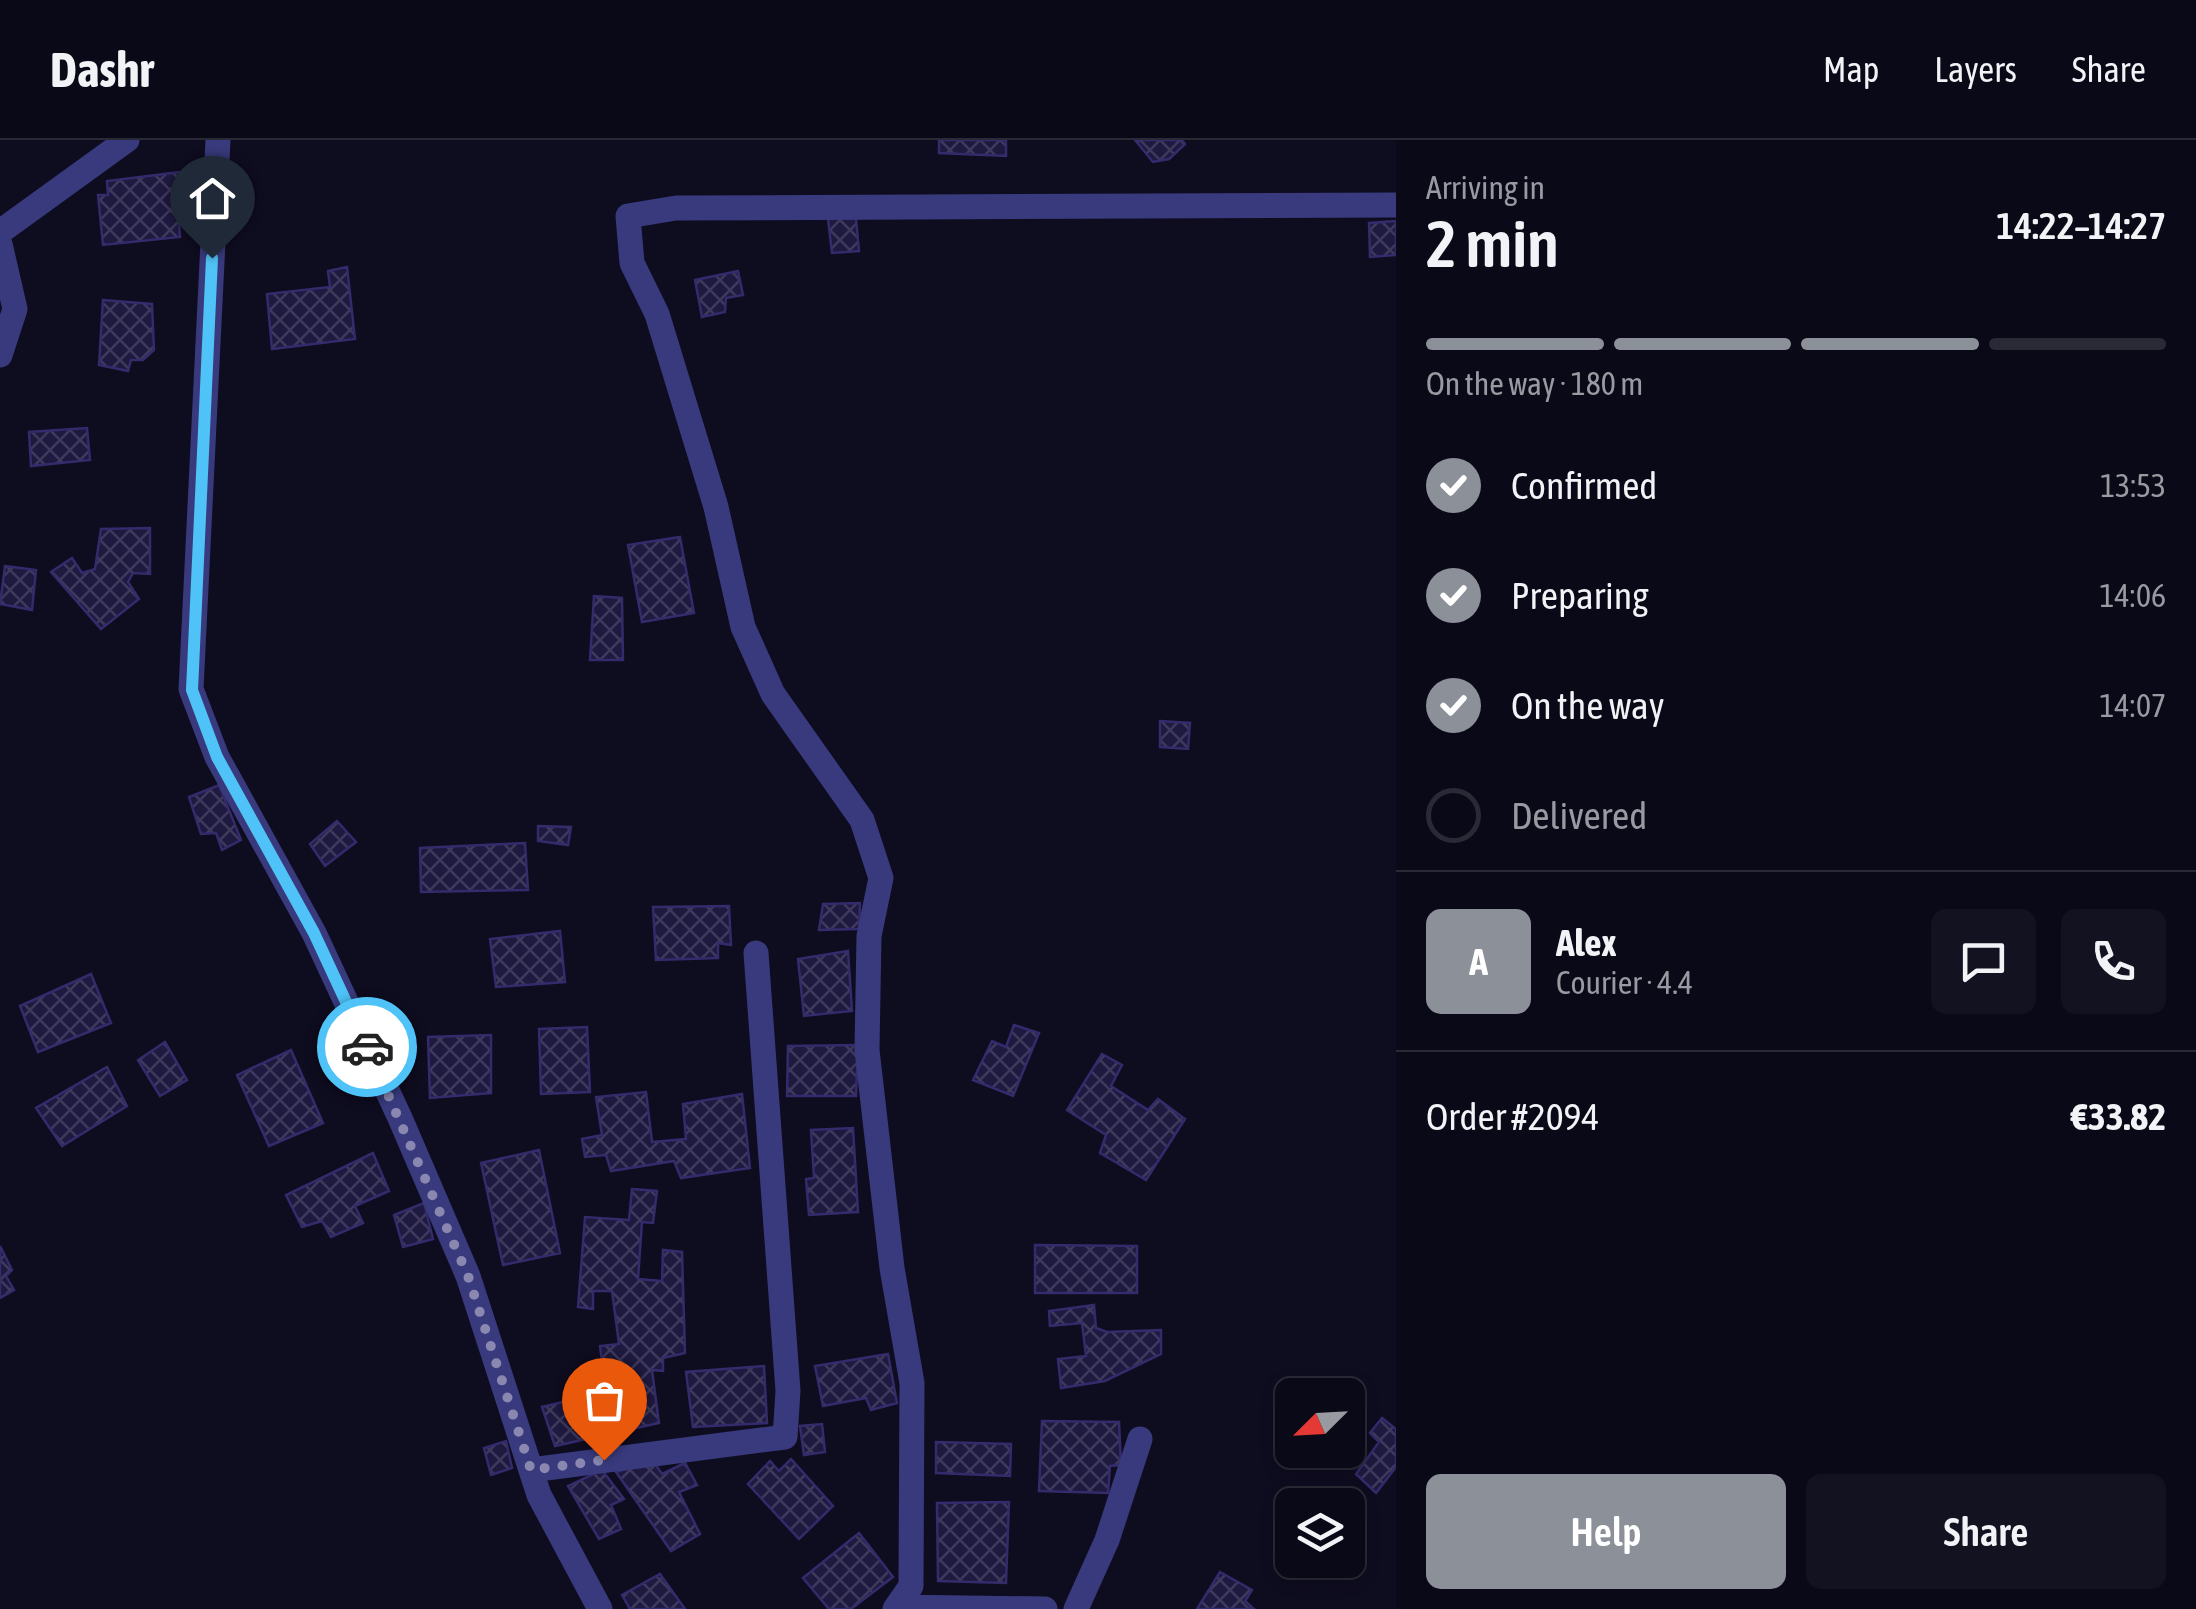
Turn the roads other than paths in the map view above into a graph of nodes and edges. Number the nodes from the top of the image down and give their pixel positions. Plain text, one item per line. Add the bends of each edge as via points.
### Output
1 (127, 140) edge
2 (218, 140) edge
3 (1396, 205) edge
4 (0, 232) edge
5 (0, 244) edge
6 (0, 355) edge
7 (756, 953) dead end
8 (1140, 1439) dead end
9 (531, 1470) junction
10 (896, 1608) edge
11 (600, 1609) edge
12 (1045, 1609) edge
13 (1076, 1609) edge

1 - 4 street
2 - 9 street via 192,690 217,757 314,933 407,1135 468,1276
3 - 10 street via 676,208 628,216 632,263 657,314 716,507 743,627 773,694 862,820 881,878 868,936 867,1050 912,1383 911,1586
5 - 6 street via 14,309
7 - 9 street via 788,1392 785,1437
8 - 13 street via 1108,1540
9 - 11 street
10 - 12 street

